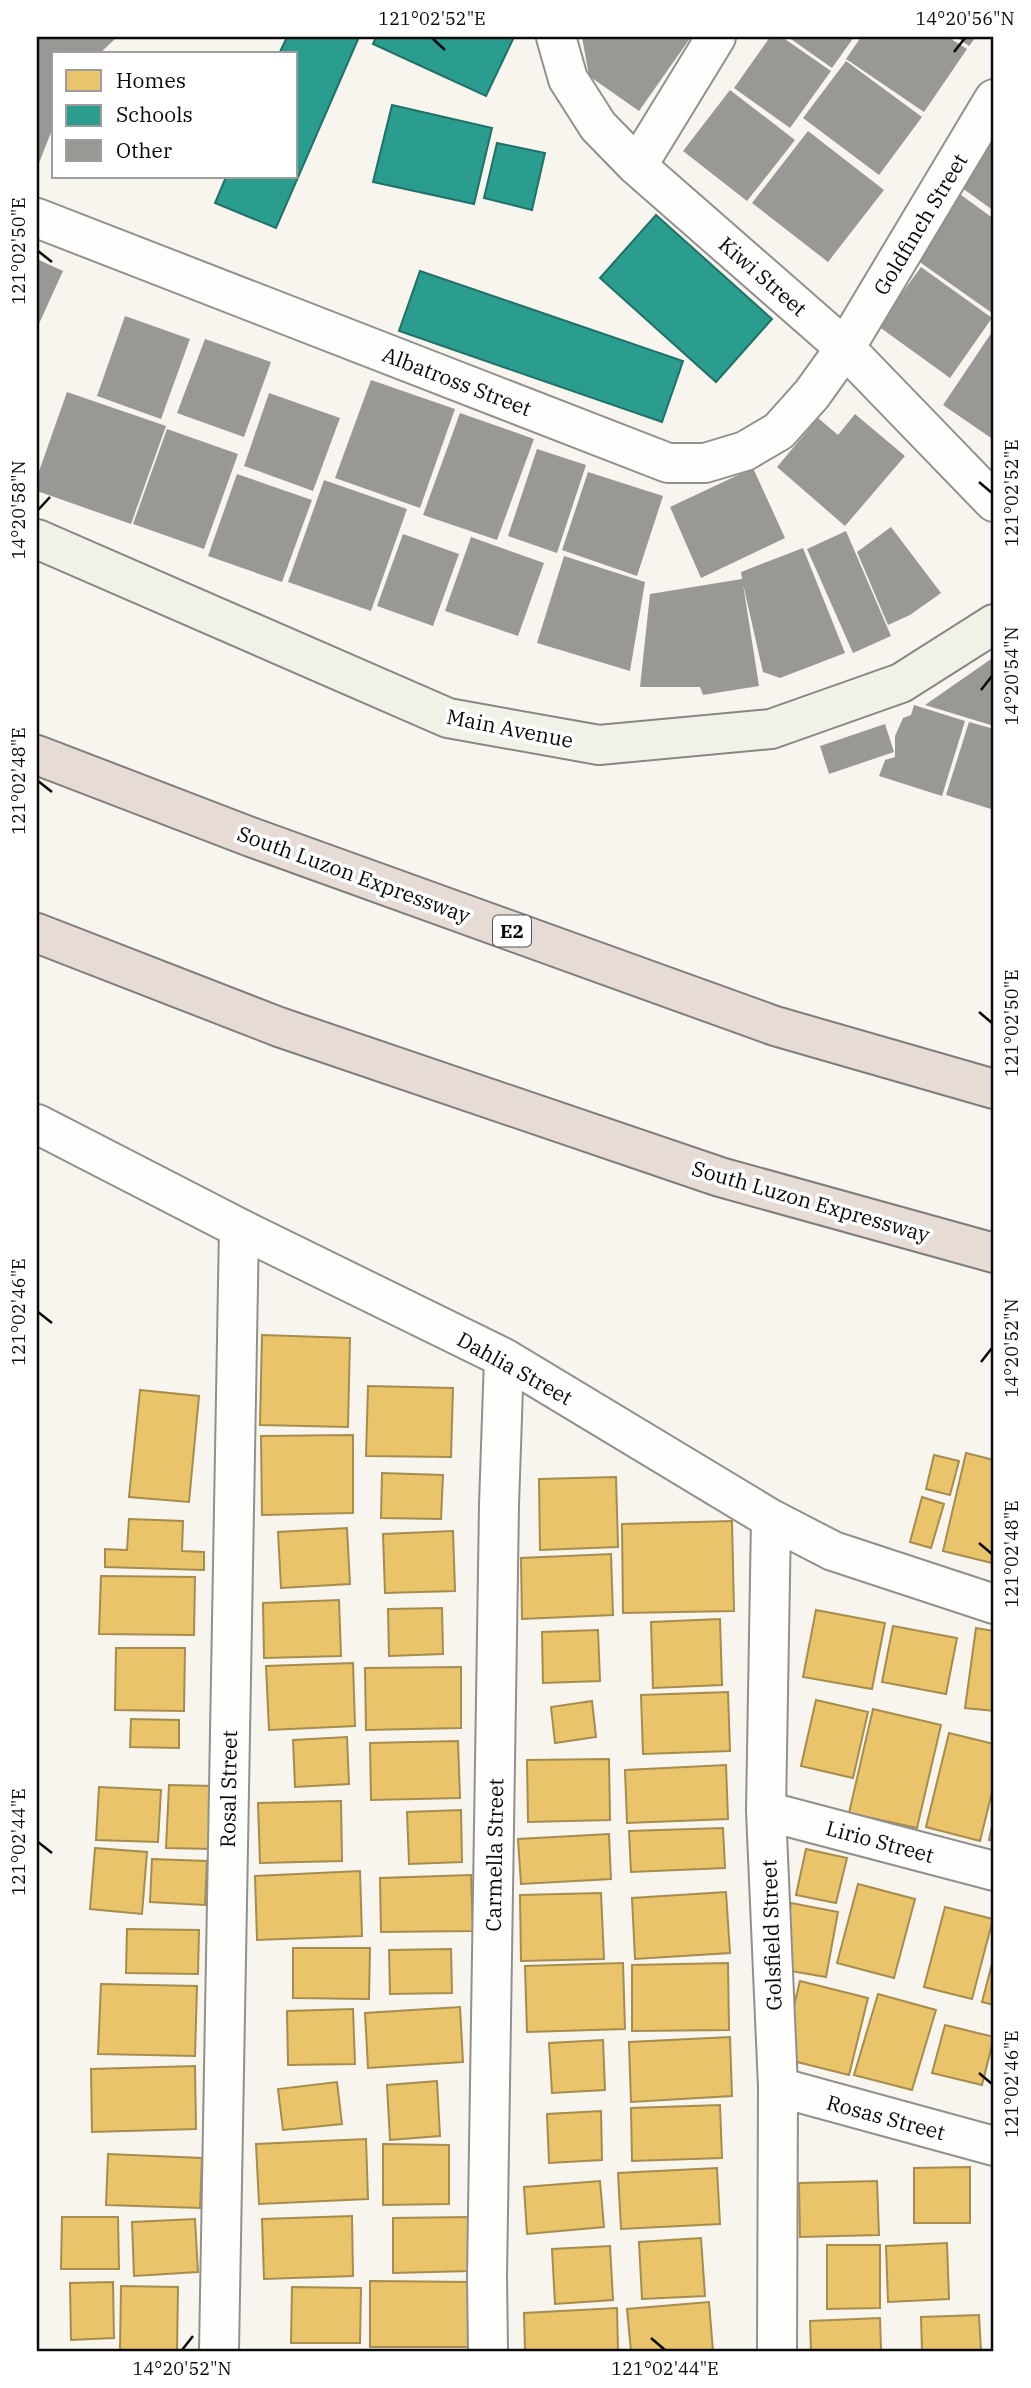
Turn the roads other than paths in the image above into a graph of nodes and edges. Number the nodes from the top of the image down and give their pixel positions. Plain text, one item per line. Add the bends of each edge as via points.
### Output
1 (556, 37) edge
2 (716, 37) edge
3 (994, 99) edge
4 (637, 166) junction
5 (37, 218) edge
6 (845, 348) junction
7 (994, 502) edge
8 (37, 539) edge
9 (994, 624) edge
10 (37, 755) edge
11 (37, 933) edge
12 (994, 1089) edge
13 (37, 1124) edge
14 (239, 1228) junction
15 (994, 1253) edge
16 (504, 1358) junction
17 (771, 1519) junction
18 (994, 1604) edge
19 (766, 1811) junction
20 (994, 1871) edge
21 (778, 2087) junction
22 (994, 2146) edge
23 (219, 2351) edge
24 (488, 2351) edge
25 (777, 2351) edge

1 - 4 street, Kiwi Street via 568,79 598,126
2 - 4 street
3 - 6 street, Goldfinch Street
4 - 6 street, Kiwi Street
5 - 6 street, Albatross Street via 668,463 705,463 745,451 779,431
6 - 7 street, Kiwi Street
8 - 9 street, Main Avenue via 448,718 599,745 771,729 901,682
10 - 12 highway, South Luzon Expressway / E2 via 775,1026
11 - 15 highway, South Luzon Expressway via 279,1027 720,1177
13 - 14 street, Dahlia Street
14 - 16 street, Dahlia Street
14 - 23 street, Rosal Street
16 - 17 street, Dahlia Street
16 - 24 street, Carmella Street
17 - 18 street, Dahlia Street via 833,1551
17 - 19 street, Golsfield Street
19 - 20 street, Lirio Street
19 - 21 street, Golsfield Street
21 - 22 street, Rosas Street
21 - 25 street, Golsfield Street

